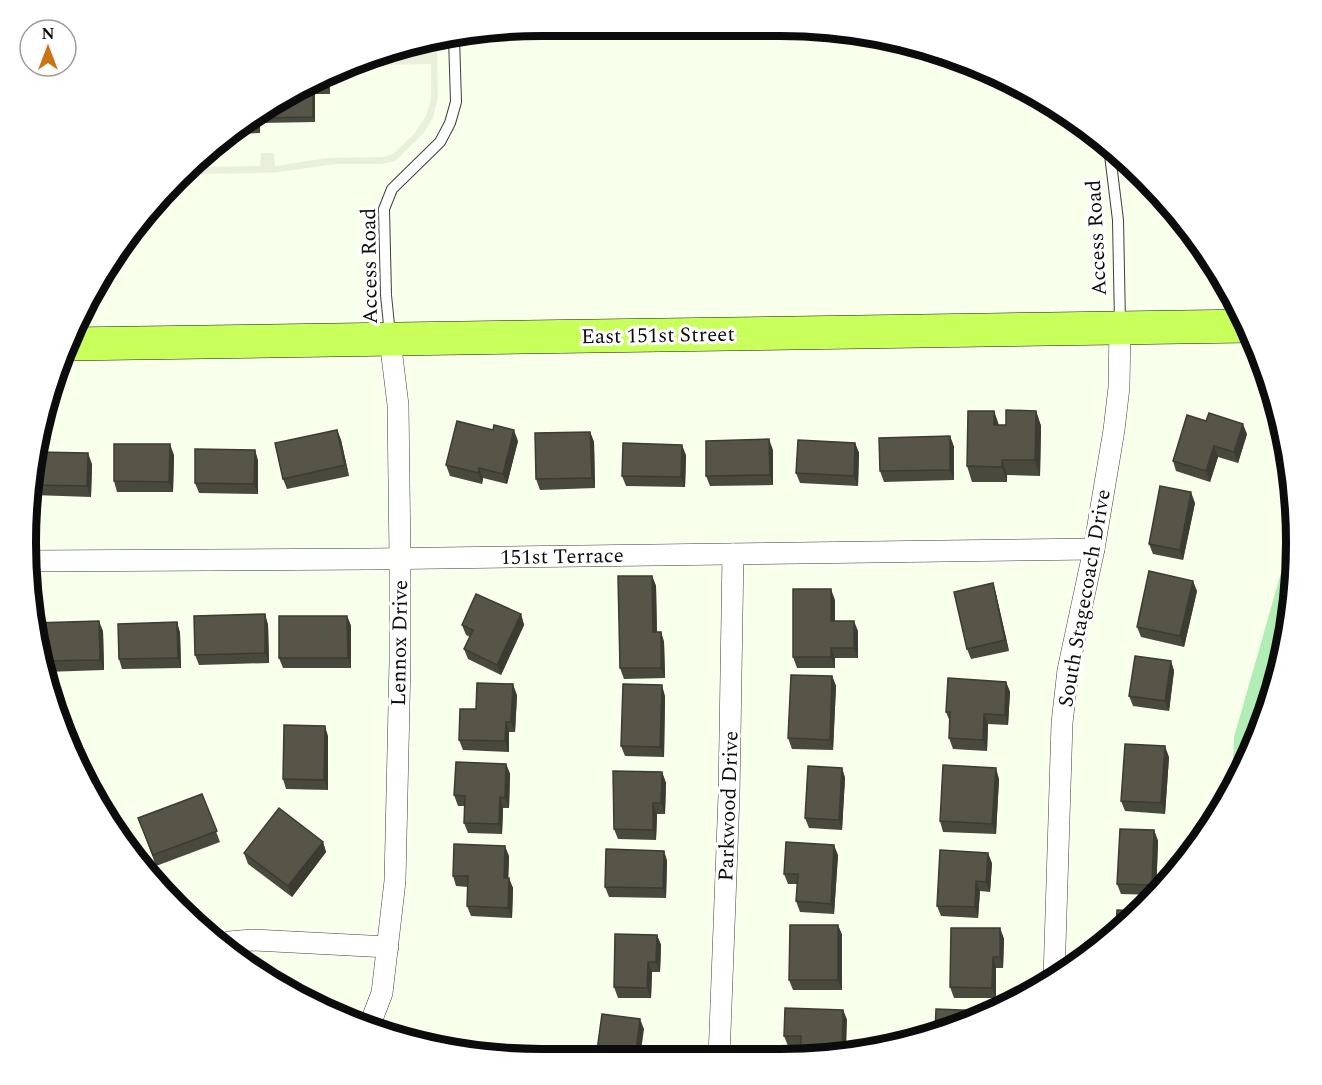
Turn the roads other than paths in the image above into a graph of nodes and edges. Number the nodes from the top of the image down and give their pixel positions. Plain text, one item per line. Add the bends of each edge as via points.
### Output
1 (454, 44) edge
2 (1111, 160) edge
3 (1237, 326) edge
4 (1120, 327) junction
5 (390, 340) junction
6 (77, 344) edge
7 (1094, 549) junction
8 (733, 554) junction
9 (400, 558) junction
10 (37, 561) edge
11 (231, 942) edge
12 (388, 947) junction
13 (1054, 968) edge
14 (372, 1019) edge
15 (719, 1049) edge

1 - 5 lane, Access Road via 456,102 450,123 440,142 392,189 384,209
2 - 4 lane, Access Road via 1118,220
3 - 4 main road, East 151st Street
4 - 5 main road, East 151st Street
4 - 7 street, South Stagecoach Drive via 1114,430
5 - 6 main road, East 151st Street
5 - 9 street, Lennox Drive via 398,405
7 - 8 street, 151st Terrace
7 - 13 street, South Stagecoach Drive via 1068,670 1062,723
8 - 9 street, 151st Terrace
8 - 15 street, Parkwood Drive
9 - 10 street, 151st Terrace
9 - 12 street, Lennox Drive via 395,881
11 - 12 street
12 - 14 street, Lennox Drive via 382,993

